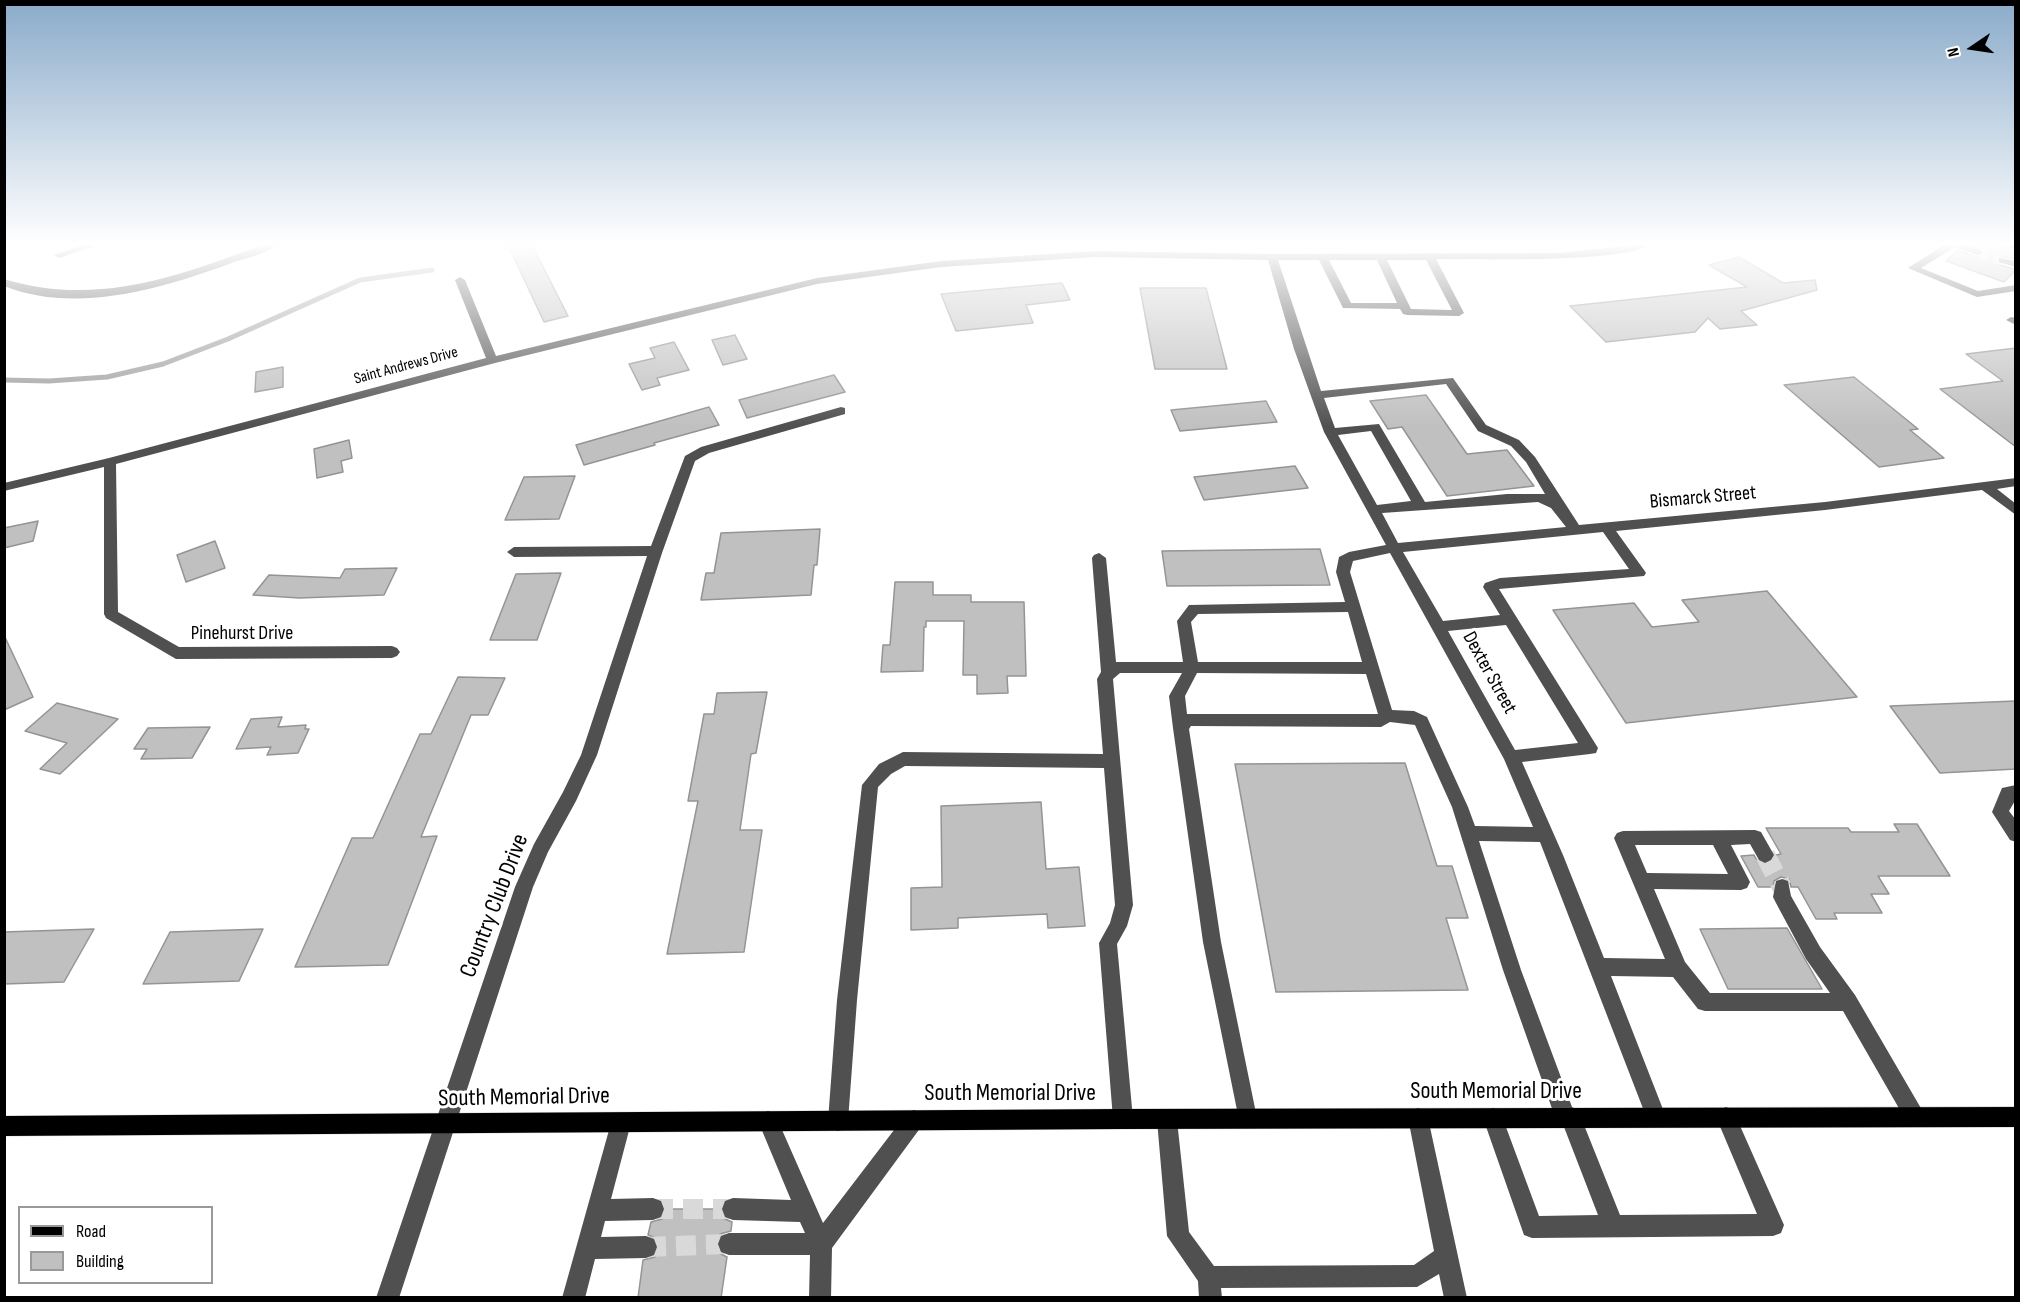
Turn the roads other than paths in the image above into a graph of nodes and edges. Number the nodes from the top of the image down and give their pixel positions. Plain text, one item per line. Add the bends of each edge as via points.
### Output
1 (470, 306) edge
2 (715, 306) edge
3 (1288, 306) edge
4 (1347, 306) edge
5 (1404, 306) joint
6 (1455, 306) edge
7 (492, 360) junction
8 (1316, 394) junction
9 (841, 411) dead end
10 (1330, 432) junction
11 (110, 462) junction
12 (2016, 482) edge
13 (1985, 486) junction
14 (4, 487) edge
15 (1421, 507) junction
16 (1560, 509) junction
17 (1372, 510) junction
18 (2016, 511) edge
19 (1606, 527) junction
20 (1575, 530) junction
21 (1394, 548) junction
22 (656, 550) junction
23 (514, 552) dead end
24 (1099, 558) dead end
25 (1353, 607) junction
26 (1508, 620) junction
27 (1439, 627) junction
28 (392, 652) dead end
29 (1192, 668) junction
30 (1372, 668) junction
31 (1109, 672) junction
32 (1386, 716) junction
33 (1181, 728) junction
34 (1511, 757) junction
35 (1112, 761) junction
36 (2016, 792) edge
37 (1468, 833) junction
38 (1545, 835) junction
39 (2016, 836) edge
40 (1719, 839) junction
41 (1765, 855) tunnel mouth
42 (1641, 881) junction
43 (1782, 887) tunnel mouth
44 (1598, 967) junction
45 (1678, 968) junction
46 (1848, 1002) junction
47 (1568, 1117) junction
48 (1656, 1117) junction
49 (1726, 1117) junction
50 (1915, 1117) junction
51 (2016, 1117) edge
52 (1246, 1118) junction
53 (1418, 1118) junction
54 (1493, 1118) junction
55 (1123, 1119) junction
56 (914, 1120) junction
57 (1167, 1120) junction
58 (768, 1121) junction
59 (838, 1121) junction
60 (621, 1123) junction
61 (445, 1125) junction
62 (4, 1126) edge
63 (653, 1209) tunnel mouth
64 (733, 1209) tunnel mouth
65 (597, 1210) junction
66 (806, 1211) junction
67 (1613, 1226) junction
68 (729, 1244) tunnel mouth
69 (821, 1244) junction
70 (646, 1247) tunnel mouth
71 (585, 1248) junction
72 (1446, 1256) junction
73 (1210, 1287) edge
74 (387, 1298) edge
75 (573, 1298) edge
76 (820, 1298) edge
77 (1456, 1298) edge

1 - 7 street
2 - 7 street, Saint Andrews Drive
3 - 8 street, Dexter Street
4 - 5 street
5 - 6 street via 1407,312 1459,313
7 - 11 street, Saint Andrews Drive
8 - 10 street, Dexter Street
8 - 16 street via 1449,380 1482,428 1515,443 1531,460
9 - 22 street, Country Club Drive via 705,450 689,459
10 - 15 street via 1375,427
10 - 17 street, Dexter Street
11 - 14 street, Saint Andrews Drive
11 - 28 street, Pinehurst Drive via 111,614 176,653
12 - 13 street, Bismarck Street
13 - 18 street
13 - 19 street, Bismarck Street
15 - 16 street via 1525,498 1546,499
15 - 17 street
16 - 20 street
17 - 21 street, Dexter Street
19 - 20 street, Bismarck Street
19 - 26 street via 1639,573 1500,583 1490,587
20 - 21 street, Bismarck Street
21 - 25 street, Bismarck Street via 1344,560 1343,572
21 - 27 street, Dexter Street
22 - 23 street
22 - 61 street, Country Club Drive via 589,754 524,887
24 - 31 street
25 - 29 street via 1194,609 1184,621
25 - 30 street
26 - 27 street
26 - 34 street via 1590,748
27 - 34 street, Dexter Street
29 - 30 street
29 - 31 street via 1117,667
29 - 33 street via 1177,696
30 - 32 street
31 - 35 street via 1105,680
32 - 33 street via 1381,721 1187,720
32 - 37 street via 1421,721
33 - 52 street via 1212,942
34 - 38 street, Dexter Street
35 - 55 street via 1124,905 1108,943
35 - 59 street via 903,759 885,769 870,785
36 - 39 street via 2008,793 2000,812
37 - 38 street
37 - 47 street via 1512,970
38 - 44 street, Dexter Street
40 - 41 street via 1755,837
40 - 42 street via 1623,838
40 - 42 street via 1741,882
42 - 45 street
43 - 46 street via 1782,897 1813,953
44 - 45 street
44 - 48 street, Dexter Street
45 - 46 street via 1705,1002
46 - 50 street
47 - 48 main road, South Memorial Drive
47 - 54 main road, South Memorial Drive
47 - 67 street
48 - 49 main road, South Memorial Drive
49 - 50 main road, South Memorial Drive
49 - 67 street via 1773,1225
50 - 51 main road, South Memorial Drive
52 - 53 main road, South Memorial Drive
52 - 57 main road, South Memorial Drive
53 - 54 main road, South Memorial Drive
53 - 72 street
54 - 67 street via 1532,1227
55 - 56 main road, South Memorial Drive
55 - 57 main road, South Memorial Drive
56 - 59 main road, South Memorial Drive
56 - 69 street
57 - 73 street via 1178,1236
58 - 59 main road, South Memorial Drive
58 - 60 main road, South Memorial Drive
58 - 66 street
60 - 61 main road, South Memorial Drive
60 - 65 street
61 - 62 main road, South Memorial Drive
61 - 74 street, Country Club Drive
63 - 65 street
64 - 66 street
65 - 71 street
66 - 69 street
68 - 69 street
69 - 76 street
70 - 71 street
71 - 75 street
72 - 73 street via 1417,1276
72 - 77 street

